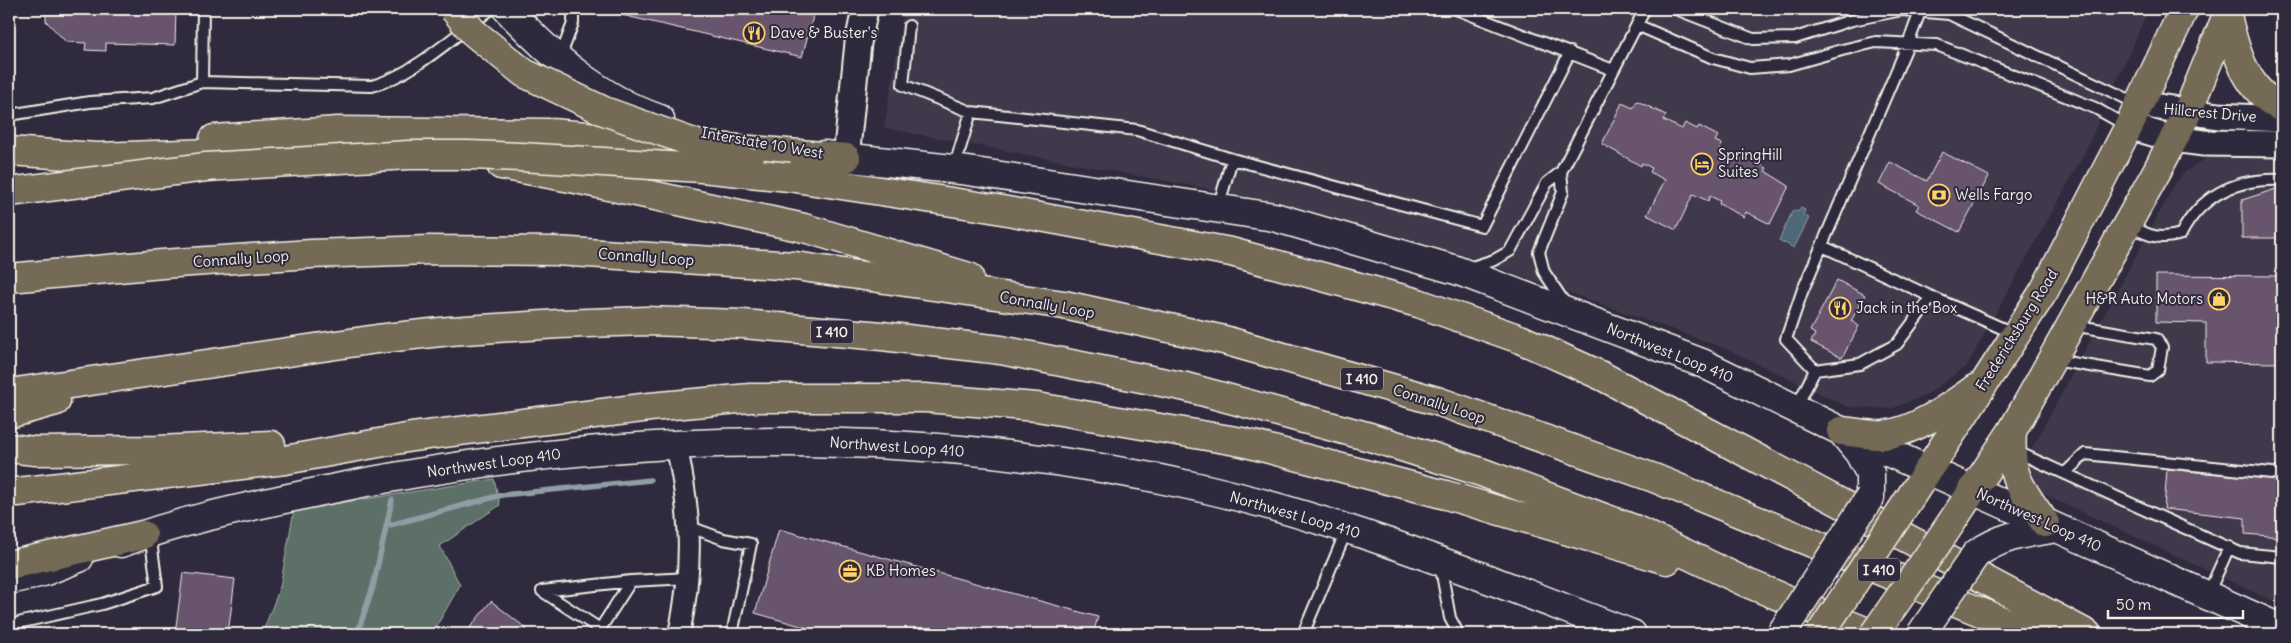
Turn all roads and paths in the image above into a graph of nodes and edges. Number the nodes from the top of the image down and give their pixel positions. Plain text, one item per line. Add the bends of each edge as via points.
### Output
1 (203, 9) edge
2 (454, 9) edge
3 (491, 9) edge
4 (507, 9) edge
5 (573, 9) edge
6 (865, 9) edge
7 (1456, 9) edge
8 (1645, 9) edge
9 (1676, 9) edge
10 (2184, 9) edge
11 (1920, 10) edge
12 (2227, 12) edge
13 (1636, 25) junction
14 (909, 26) dead end
15 (1908, 44) junction
16 (1570, 52) junction
17 (559, 59) junction
18 (1613, 70) junction
19 (202, 82) junction
20 (2282, 108) edge
21 (971, 112) junction
22 (2187, 113) junction
23 (9, 115) edge
24 (2134, 115) junction
25 (2282, 118) edge
26 (2173, 139) junction
27 (2282, 144) edge
28 (9, 150) edge
29 (846, 158) junction
30 (1232, 159) junction
31 (954, 169) junction
32 (1561, 172) junction
33 (789, 176) junction
34 (2282, 180) edge
35 (9, 192) edge
36 (1218, 208) junction
37 (2128, 224) junction
38 (1822, 246) junction
39 (1456, 270) junction
40 (9, 278) edge
41 (1932, 297) junction
42 (1064, 305) junction
43 (1572, 313) junction
44 (2071, 324) junction
45 (2016, 334) junction
46 (2052, 359) junction
47 (183, 366) junction
48 (1815, 370) junction
49 (1985, 382) junction
50 (9, 393) edge
51 (1796, 408) junction
52 (9, 414) edge
53 (1842, 431) junction
54 (412, 437) junction
55 (2012, 440) junction
56 (676, 444) junction
57 (9, 448) edge
58 (1929, 470) junction
59 (2065, 473) junction
60 (2282, 474) edge
61 (1974, 492) junction
62 (9, 493) edge
63 (2051, 525) junction
64 (690, 527) junction
65 (1347, 528) junction
66 (147, 534) junction
67 (2229, 547) junction
68 (2282, 557) edge
69 (1439, 562) junction
70 (9, 565) edge
71 (689, 578) junction
72 (9, 580) edge
73 (631, 581) junction
74 (1747, 583) junction
75 (2207, 597) junction
76 (9, 625) edge
77 (2282, 629) edge
78 (1457, 631) dead end
79 (678, 634) edge
80 (732, 634) edge
81 (1303, 634) edge
82 (1632, 634) edge
83 (1781, 634) edge
84 (1820, 634) edge
85 (1873, 634) edge
86 (1921, 634) edge
87 (2034, 634) edge
88 (2087, 634) edge

1 - 19 lane
2 - 33 main road, bridge via 473,32 524,72 604,111
3 - 19 lane via 409,70 372,86
4 - 17 main road, Interstate 10 West
5 - 17 lane via 573,23
6 - 29 street via 858,43
7 - 16 lane
8 - 13 lane
9 - 11 lane via 1753,39 1795,38 1868,17
10 - 24 main road, Fredericksburg Road
11 - 15 lane
11 - 24 lane via 1949,14
12 - 20 main road via 2235,49 2248,77 2263,95
12 - 22 main road
13 - 15 lane via 1713,58 1750,68 1789,66 1876,42
13 - 18 lane
14 - 21 lane via 903,85
15 - 24 lane via 1937,45 2095,108
15 - 38 lane
16 - 18 lane
16 - 30 lane via 1482,226
17 - 29 main road, Interstate 10 West via 584,79 641,113 712,137
18 - 32 lane
19 - 23 lane via 153,98 90,102
21 - 30 lane via 1137,130
21 - 31 lane
22 - 24 street, Hillcrest Drive
22 - 25 street, Hillcrest Drive
22 - 26 main road
24 - 26 street, Hillcrest Drive
24 - 45 main road, Fredericksburg Road via 2044,291
26 - 27 street, Hillcrest Drive via 2204,143
26 - 37 main road
28 - 29 main road via 338,131 551,133
28 - 42 main road via 97,157 360,152 479,162 576,178 804,228
29 - 31 main road, Northwest Loop 410
30 - 36 lane
31 - 36 main road, Northwest Loop 410
32 - 39 lane via 1547,183 1510,251 1494,260
32 - 43 lane via 1563,192 1539,252 1544,272
33 - 35 main road, bridge via 521,157 409,155 206,167
33 - 88 main road via 991,208 1231,252 1418,303 1520,339 1602,376
34 - 37 lane via 2228,187 2206,201 2188,220 2181,234 2166,239 2149,236
36 - 39 main road, Northwest Loop 410 via 1274,217
37 - 44 main road
38 - 41 lane
38 - 48 lane via 1786,339
39 - 43 main road, Northwest Loop 410
40 - 42 main road, Connally Loop / I 410 via 311,254 429,250 555,251 795,266
41 - 45 lane
41 - 48 lane via 1897,344 1860,364
42 - 87 main road, Connally Loop / I 410 via 1224,340 1440,402 1654,478
43 - 51 main road, Northwest Loop 410 via 1702,363
44 - 46 main road
44 - 46 lane via 2156,339 2162,347 2158,370 2150,376
45 - 49 main road, Fredericksburg Road
46 - 55 main road
47 - 50 main road, I 410
47 - 52 main road
47 - 74 main road, I 410 via 450,331 646,321 743,324 1001,350 1159,380 1370,436 1481,472 1634,529
48 - 51 lane
49 - 53 main road via 1954,404 1900,431 1882,435
49 - 58 main road, Fredericksburg Road
51 - 53 main road, Northwest Loop 410
53 - 58 main road, Northwest Loop 410
53 - 83 main road, bridge via 1870,473 1870,497
54 - 57 main road via 167,449 35,451
54 - 62 main road via 285,460
54 - 74 main road via 750,398 925,398 1057,410 1242,442 1446,495
55 - 59 lane
55 - 61 main road
55 - 63 main road via 2011,460 2020,487
56 - 64 street
56 - 65 main road, Northwest Loop 410 via 851,442 1099,467 1202,488
56 - 66 main road, Northwest Loop 410 via 553,454 386,478 255,506
58 - 61 main road, Northwest Loop 410
58 - 84 main road, Fredericksburg Road, bridge
59 - 60 lane via 2085,454
59 - 67 lane
61 - 63 main road, Northwest Loop 410
61 - 85 main road, bridge
63 - 75 main road, Northwest Loop 410
63 - 86 main road, bridge via 2005,537 1976,554
64 - 71 street
64 - 80 lane via 723,539 751,544
65 - 69 main road, Northwest Loop 410
65 - 81 lane
66 - 70 main road
66 - 72 main road via 43,572
66 - 76 lane via 157,586 102,604
67 - 68 lane via 2240,553
67 - 75 lane
69 - 78 lane via 1450,618
69 - 82 main road, Northwest Loop 410
71 - 73 lane
71 - 79 street
73 - 73 lane via 562,589 542,591 600,629
74 - 85 main road, I 410
75 - 77 main road, Northwest Loop 410

